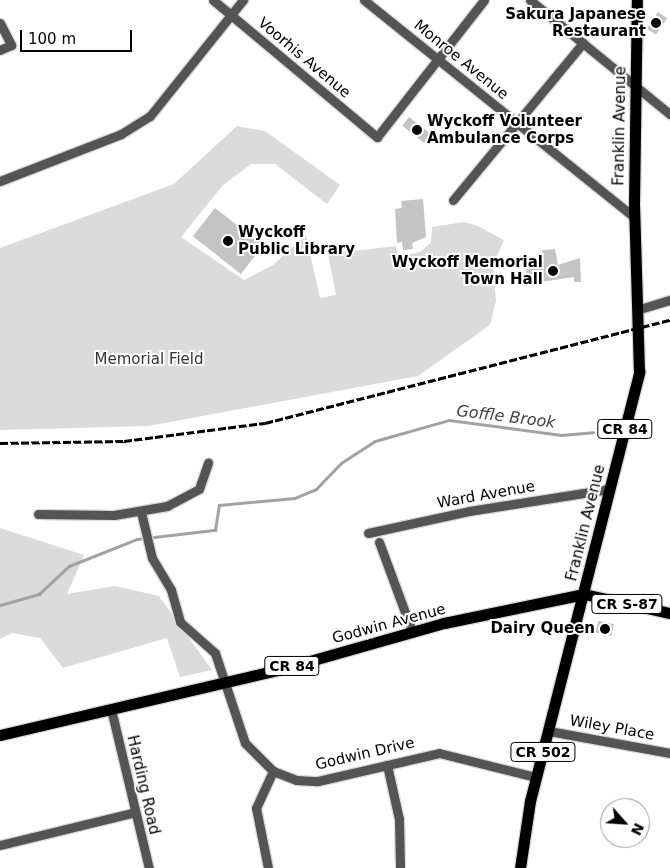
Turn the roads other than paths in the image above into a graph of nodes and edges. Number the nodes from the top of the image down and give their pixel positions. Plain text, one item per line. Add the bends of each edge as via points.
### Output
1 (213, 0) edge
2 (243, 0) edge
3 (364, 0) edge
4 (484, 0) edge
5 (530, 0) edge
6 (637, 0) edge
7 (231, 14) junction
8 (0, 23) edge
9 (582, 43) junction
10 (0, 50) edge
11 (438, 59) junction
12 (634, 87) junction
13 (670, 114) edge
14 (517, 122) junction
15 (0, 181) edge
16 (453, 200) dead end
17 (634, 217) junction
18 (670, 300) edge
19 (640, 309) junction
20 (208, 463) dead end
21 (609, 489) junction
22 (141, 512) junction
23 (38, 514) dead end
24 (368, 533) dead end
25 (379, 542) dead end
26 (584, 594) junction
27 (670, 613) edge
28 (412, 631) junction
29 (225, 682) junction
30 (111, 709) junction
31 (549, 731) junction
32 (0, 735) edge
33 (670, 753) edge
34 (387, 765) junction
35 (273, 771) junction
36 (536, 777) junction
37 (135, 812) junction
38 (0, 845) edge
39 (149, 868) edge
40 (268, 868) edge
41 (400, 868) edge
42 (520, 868) edge

1 - 7 street, Voorhis Avenue
2 - 7 street
3 - 11 street, Monroe Avenue
4 - 11 street
5 - 9 street
6 - 12 main road, Franklin Avenue / CR 84
7 - 11 street, Voorhis Avenue via 377,137
7 - 15 street via 160,106 139,124
8 - 10 street via 10,45
9 - 12 street
9 - 14 street
11 - 14 street, Monroe Avenue
12 - 13 street
12 - 17 main road, Franklin Avenue / CR 84
14 - 16 street
14 - 17 street, Monroe Avenue
17 - 19 main road, Franklin Avenue / CR 84
18 - 19 street
19 - 21 main road, Franklin Avenue / CR 84 via 639,372
20 - 22 street via 203,483 193,494
21 - 24 street, Ward Avenue via 469,510
21 - 26 main road, Franklin Avenue / CR 84
22 - 23 street
22 - 29 street, Godwin Drive via 152,558 170,590 180,622 215,654
25 - 28 street
26 - 27 main road, Godwin Avenue / CR S-87
26 - 28 main road, Godwin Avenue / CR 84
26 - 31 main road, Franklin Avenue / CR 502
28 - 29 main road, Godwin Avenue / CR 84
29 - 30 main road, Godwin Avenue / CR 84
29 - 35 street, Godwin Drive via 245,743
30 - 32 main road, Godwin Avenue / CR 84
30 - 37 street, Harding Road
31 - 33 street, Wiley Place
31 - 36 main road, Franklin Avenue / CR 502
34 - 35 street, Godwin Drive via 318,781 296,780
34 - 36 street, Godwin Drive via 439,753
34 - 41 street via 399,819
35 - 40 street via 256,808
36 - 42 main road, Franklin Avenue / CR 502
37 - 38 street
37 - 39 street, Harding Road

